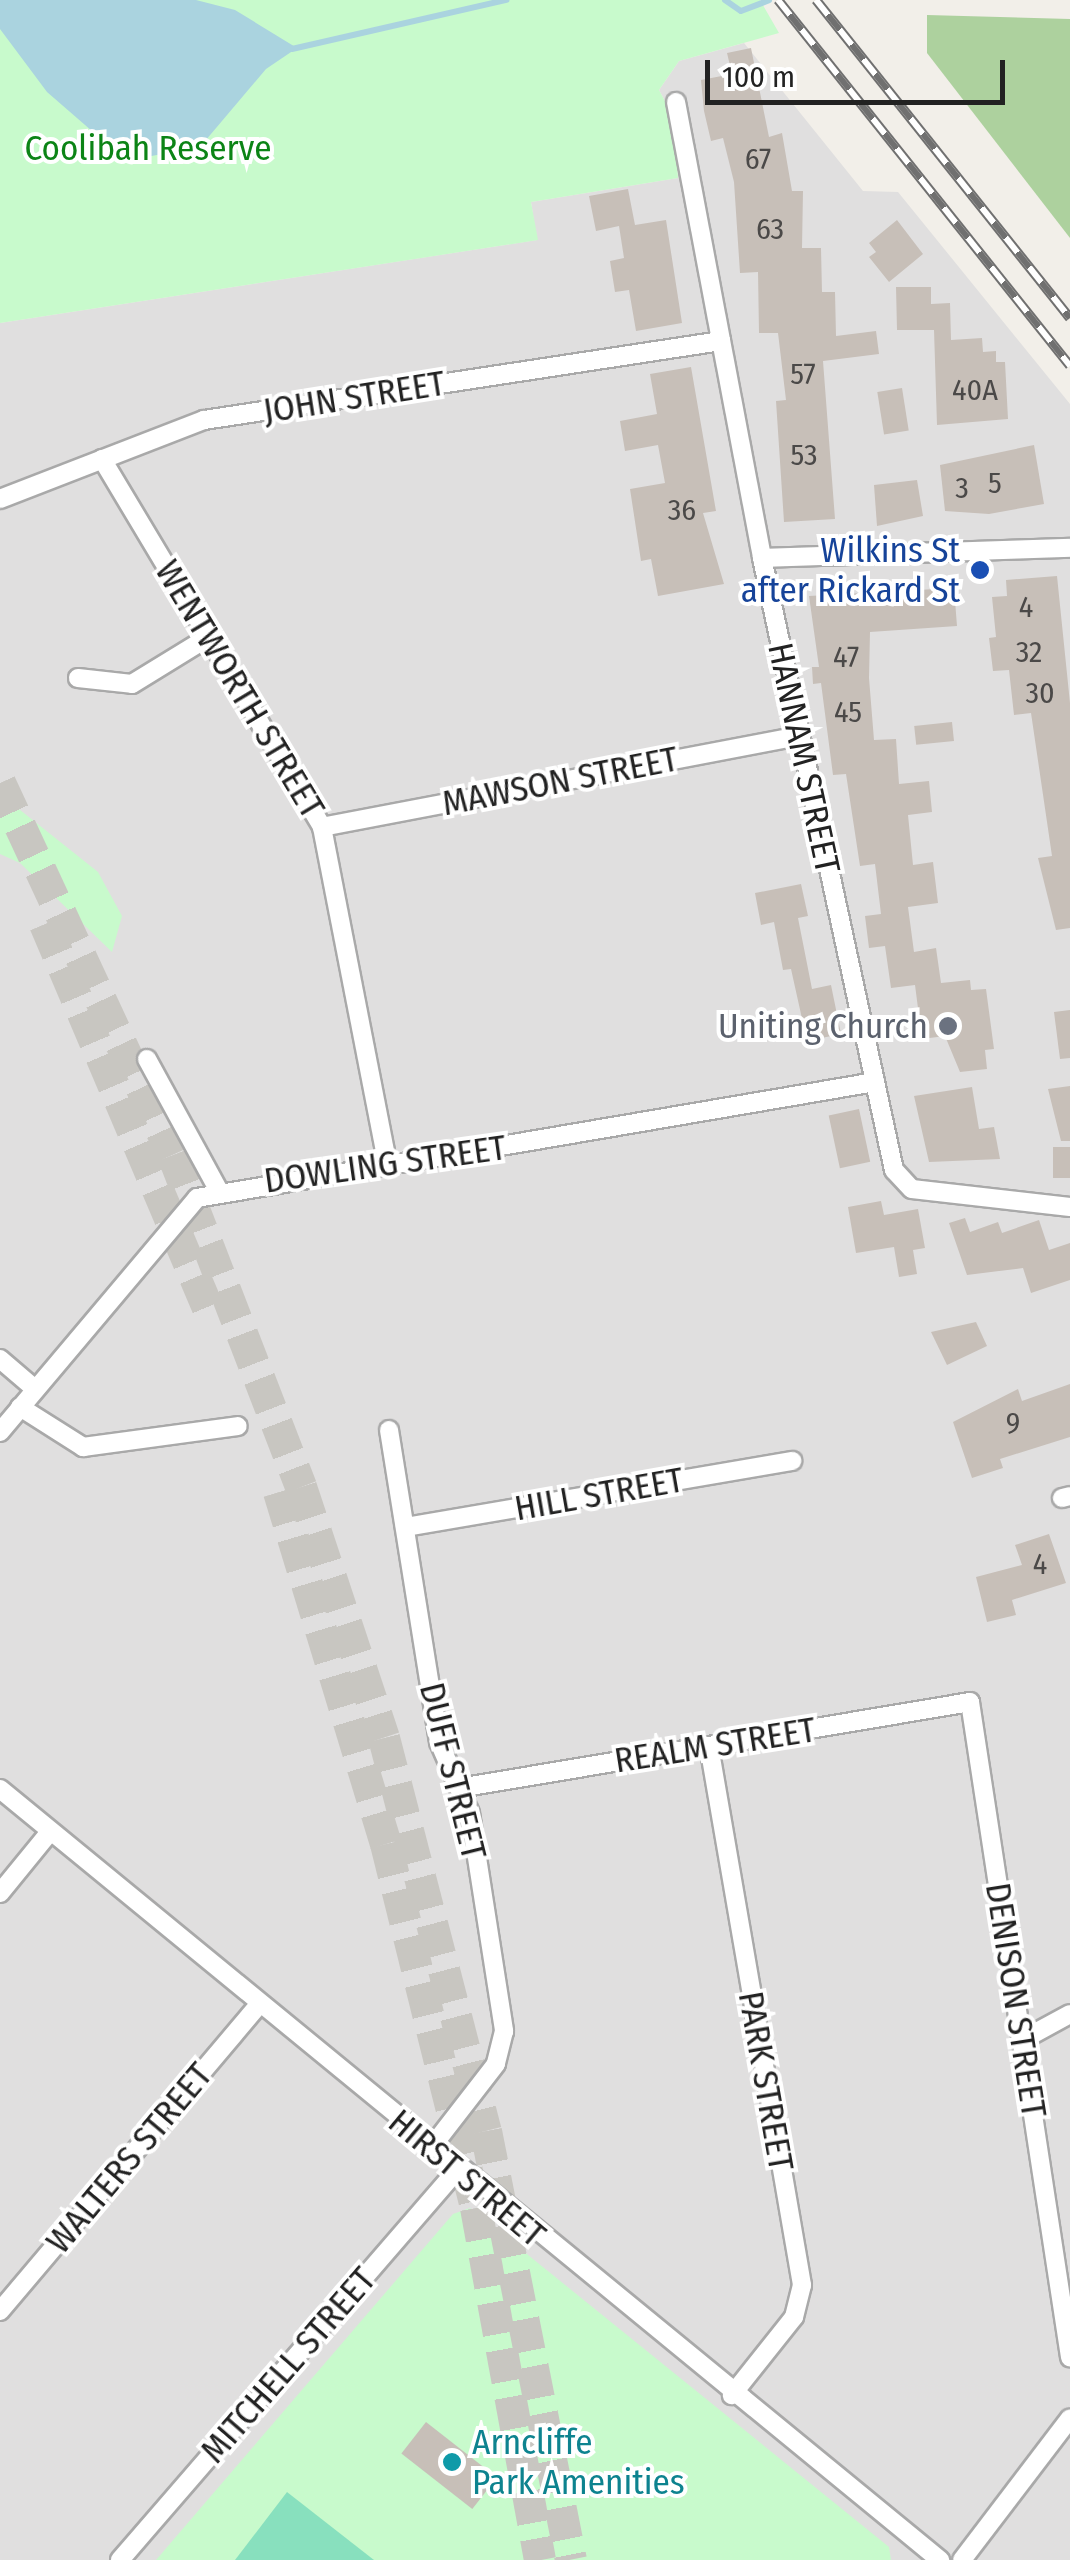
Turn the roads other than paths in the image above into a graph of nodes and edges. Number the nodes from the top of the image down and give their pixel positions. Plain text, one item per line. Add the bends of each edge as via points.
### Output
1 (676, 102) dead end
2 (721, 341) junction
3 (102, 459) junction
4 (0, 500) edge
5 (1070, 548) edge
6 (762, 558) junction
7 (210, 636) junction
8 (78, 678) dead end
9 (799, 736) junction
10 (322, 826) junction
11 (147, 1059) dead end
12 (875, 1082) junction
13 (388, 1167) junction
14 (219, 1191) junction
15 (1070, 1207) edge
16 (0, 1358) edge
17 (34, 1388) junction
18 (20, 1407) junction
19 (238, 1426) dead end
20 (389, 1430) dead end
21 (0, 1432) edge
22 (792, 1461) dead end
23 (405, 1527) junction
24 (970, 1702) joint
25 (709, 1746) junction
26 (459, 1788) junction
27 (0, 1789) edge
28 (50, 1833) junction
29 (0, 1893) edge
30 (259, 2005) junction
31 (1070, 2014) edge
32 (1024, 2039) junction
33 (431, 2148) junction
34 (457, 2170) junction
35 (0, 2312) edge
36 (1070, 2357) edge
37 (732, 2395) junction
38 (1069, 2422) edge
39 (930, 2557) edge
40 (120, 2560) edge
41 (962, 2560) edge

1 - 2 street, HANNAM STREET
2 - 3 street, JOHN STREET via 204,420
2 - 6 street, HANNAM STREET
3 - 4 street, JOHN STREET
3 - 7 street, WENTWORTH STREET
5 - 6 street
6 - 9 street, HANNAM STREET
7 - 8 street via 132,684
7 - 10 street, WENTWORTH STREET
9 - 10 street, MAWSON STREET
9 - 12 street, HANNAM STREET
10 - 13 street, WENTWORTH STREET
11 - 14 street
12 - 13 street, DOWLING STREET
12 - 15 street, HANNAM STREET via 894,1170 905,1186
13 - 14 street, DOWLING STREET
14 - 17 street, DOWLING STREET via 185,1207
16 - 17 street
17 - 18 street, DOWLING STREET
18 - 19 street via 83,1447
18 - 21 street, DOWLING STREET
20 - 23 street, DUFF STREET
22 - 23 street, HILL STREET
23 - 26 street, DUFF STREET via 439,1742
24 - 25 street, REALM STREET
24 - 32 street, DENISON STREET
25 - 26 street, REALM STREET
25 - 37 street, PARK STREET via 802,2285 794,2317
26 - 33 street, DUFF STREET via 504,2048
27 - 28 street, HIRST STREET
28 - 29 street
28 - 30 street, HIRST STREET
30 - 33 street, HIRST STREET
30 - 35 street, WALTERS STREET
31 - 32 street
32 - 36 street, DENISON STREET
33 - 34 street, HIRST STREET
34 - 37 street, HIRST STREET
34 - 40 street, MITCHELL STREET
37 - 39 street, HIRST STREET
38 - 41 street

